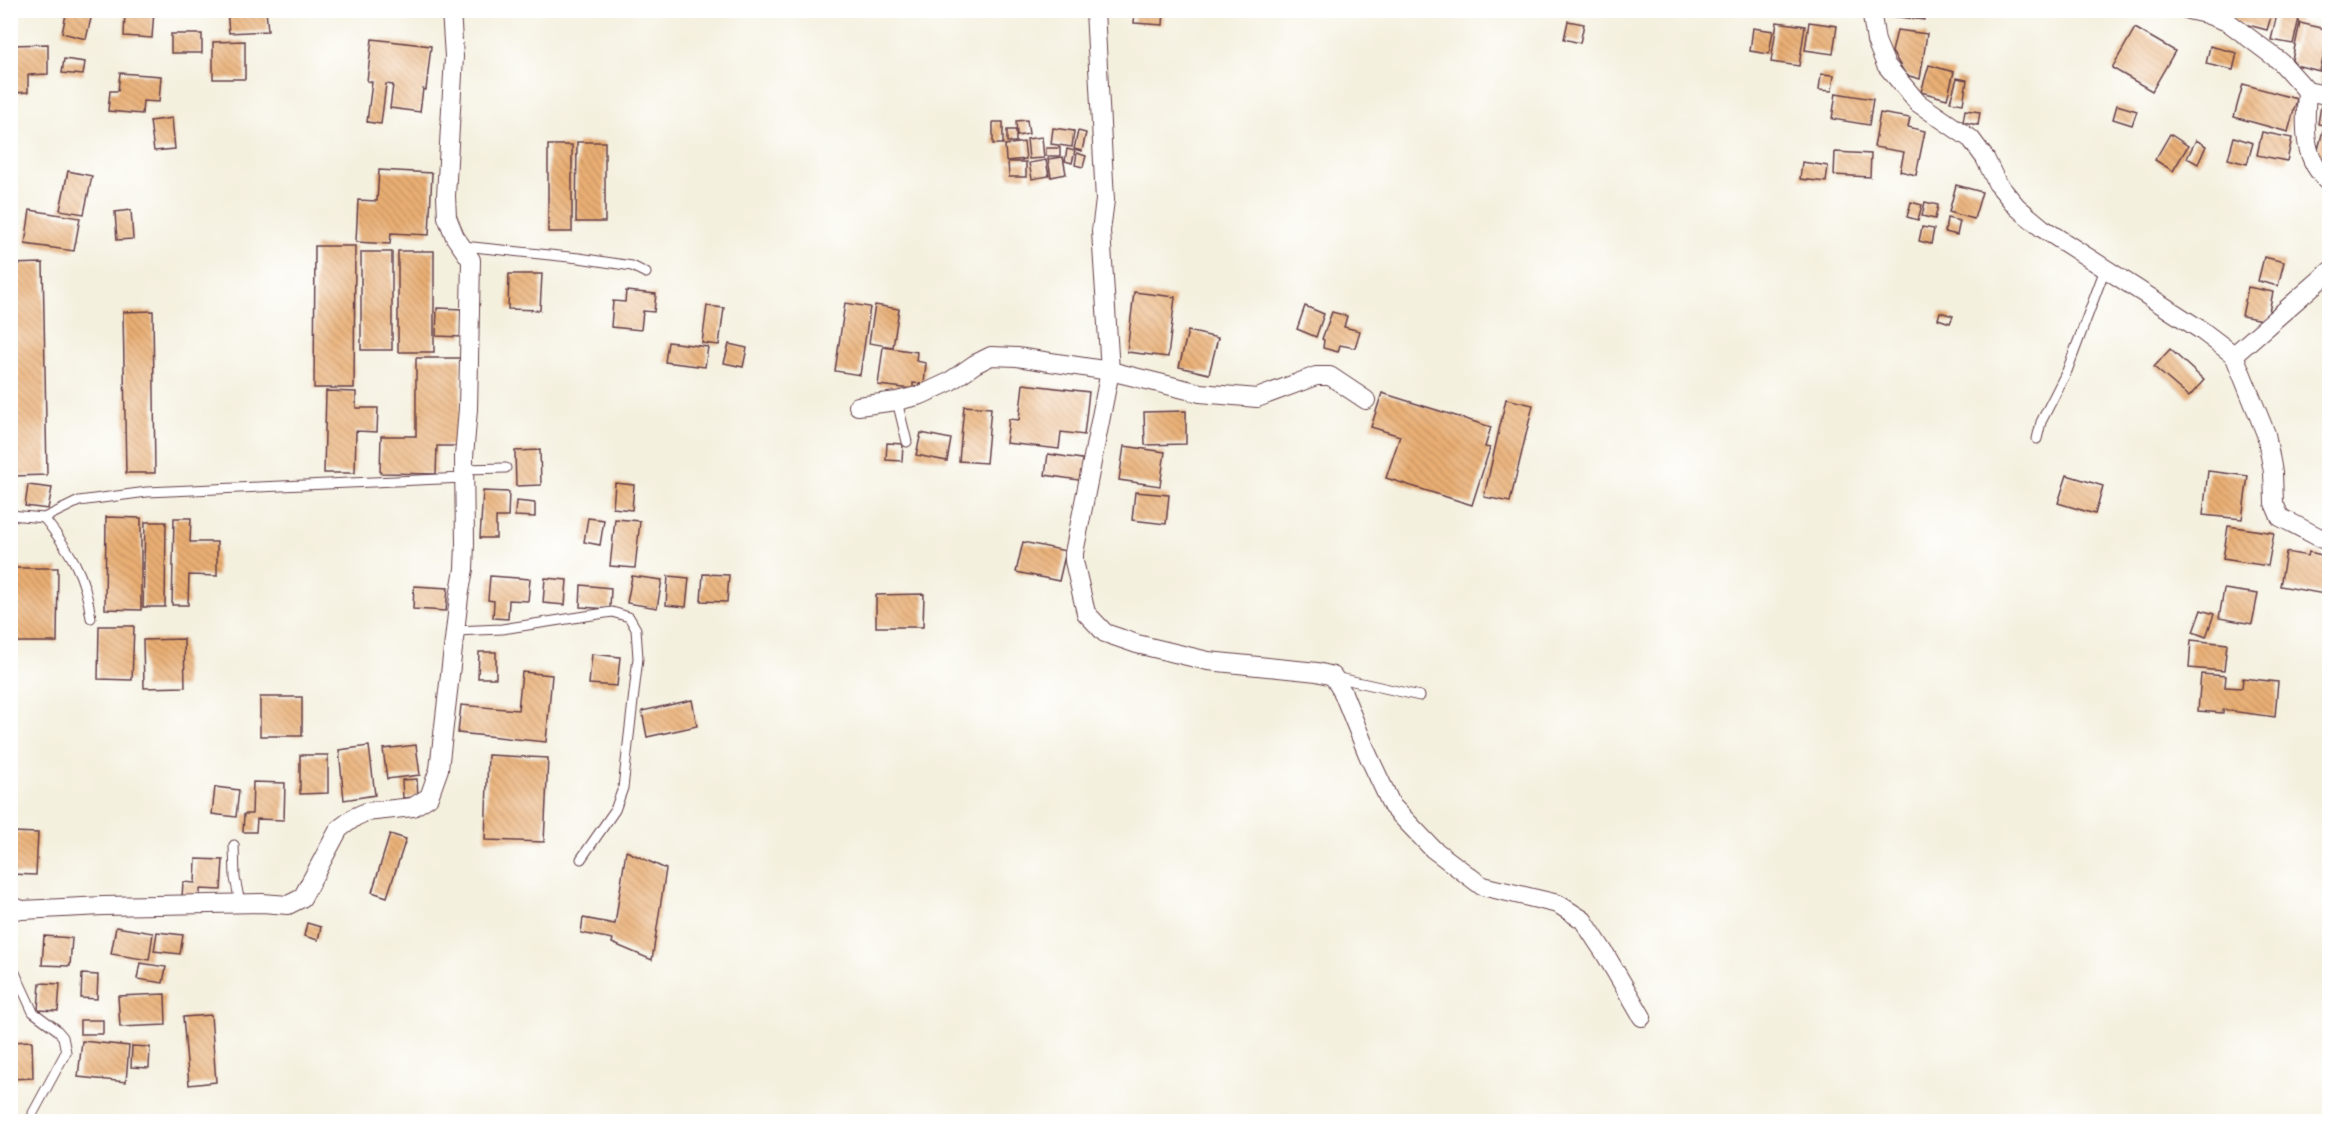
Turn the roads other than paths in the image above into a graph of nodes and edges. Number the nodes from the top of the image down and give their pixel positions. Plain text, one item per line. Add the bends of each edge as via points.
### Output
1 (451, 10) edge
2 (1095, 10) edge
3 (1871, 10) edge
4 (2188, 10) edge
5 (2307, 91) junction
6 (2330, 96) edge
7 (2330, 183) edge
8 (463, 246) junction
9 (2105, 269) junction
10 (2330, 271) edge
11 (646, 273) dead end
12 (2234, 355) junction
13 (1110, 371) junction
14 (1366, 400) dead end
15 (897, 401) junction
16 (858, 405) dead end
17 (2037, 439) dead end
18 (907, 442) dead end
19 (506, 468) dead end
20 (464, 473) junction
21 (10, 515) edge
22 (44, 518) junction
23 (2330, 543) edge
24 (91, 618) dead end
25 (455, 631) junction
26 (1333, 676) junction
27 (1420, 696) dead end
28 (234, 845) dead end
29 (581, 859) dead end
30 (240, 903) junction
31 (11, 908) edge
32 (10, 962) edge
33 (1642, 1017) dead end
34 (33, 1113) dead end

1 - 8 street via 454,57 447,217
2 - 13 street via 1105,200 1101,231
3 - 9 street via 1876,41 1886,65 1918,103 1971,139 1997,183 2018,207 2042,228
4 - 5 street via 2228,22 2281,62
5 - 6 street
5 - 7 street via 2305,133 2310,158
8 - 11 lane via 579,258
8 - 20 street via 471,260
9 - 12 street
9 - 17 lane
10 - 12 street
12 - 23 street via 2266,434 2274,503 2280,517
13 - 14 street via 1200,393 1257,398 1316,376 1330,376
13 - 15 street via 990,356 949,382
13 - 26 street via 1074,561 1086,613 1105,633 1137,645 1208,661
15 - 16 street
15 - 18 lane
19 - 20 lane
20 - 22 lane via 147,492 79,501
20 - 25 street via 464,569
21 - 22 lane
22 - 24 lane via 72,555 83,578
25 - 29 lane via 502,629 612,612 629,617 636,629 639,658 623,788 615,810
25 - 30 street via 439,769 429,797 413,807 366,812 339,829 302,898 288,904
26 - 27 lane
26 - 33 street via 1392,806 1433,849 1482,885 1558,904 1583,920
28 - 30 lane
30 - 31 street
32 - 34 lane via 33,1012 63,1037 66,1052

